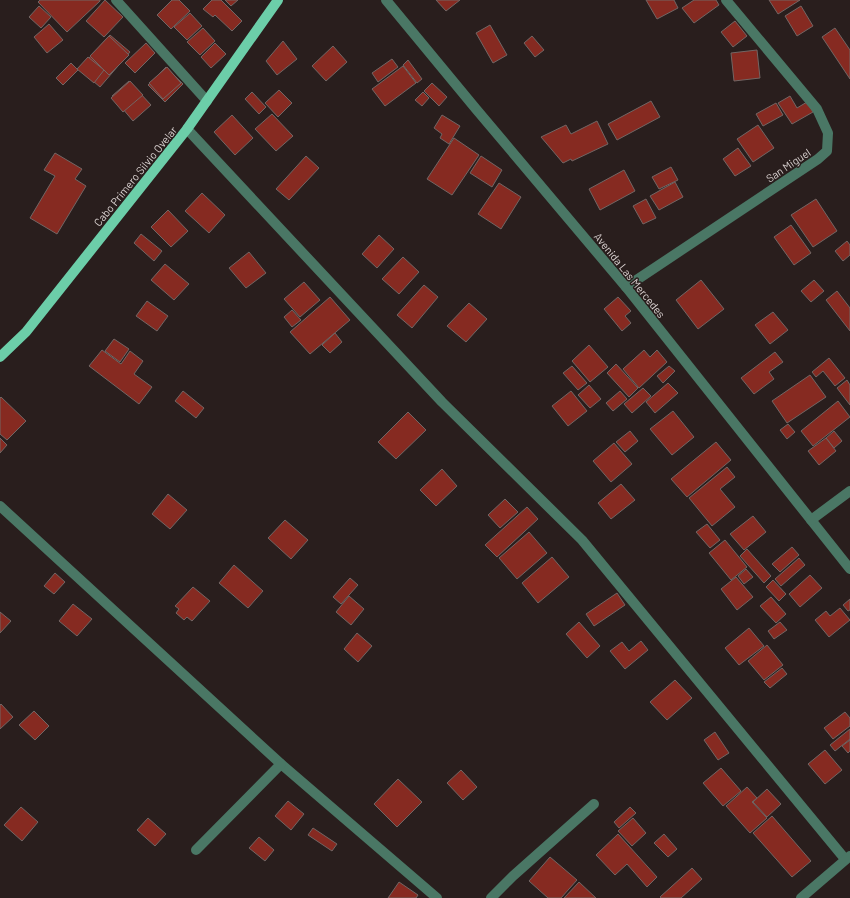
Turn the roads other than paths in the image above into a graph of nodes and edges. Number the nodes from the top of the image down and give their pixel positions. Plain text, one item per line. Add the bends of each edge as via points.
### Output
1 (116, 0) edge
2 (278, 0) edge
3 (386, 0) edge
4 (726, 0) edge
5 (207, 101) junction
6 (188, 129) junction
7 (626, 287) junction
8 (0, 357) edge
9 (850, 491) edge
10 (0, 506) edge
11 (811, 520) junction
12 (850, 569) edge
13 (281, 764) junction
14 (594, 804) dead end
15 (196, 850) dead end
16 (847, 858) edge
17 (437, 898) edge
18 (491, 898) edge
19 (801, 898) edge

1 - 5 street
2 - 5 main road, Cabo Primero Silvio Ovelar
3 - 7 street, Avenida Las Mercedes
4 - 7 street, San Miguel via 817,109 828,133 827,150 818,160
5 - 6 main road, Cabo Primero Silvio Ovelar
6 - 8 main road, Cabo Primero Silvio Ovelar via 26,332
6 - 16 street via 442,402 582,540
7 - 11 street, Avenida Las Mercedes
9 - 11 street
10 - 13 street
11 - 12 street, Avenida Las Mercedes
13 - 15 street
13 - 17 street
14 - 18 street
16 - 19 street

